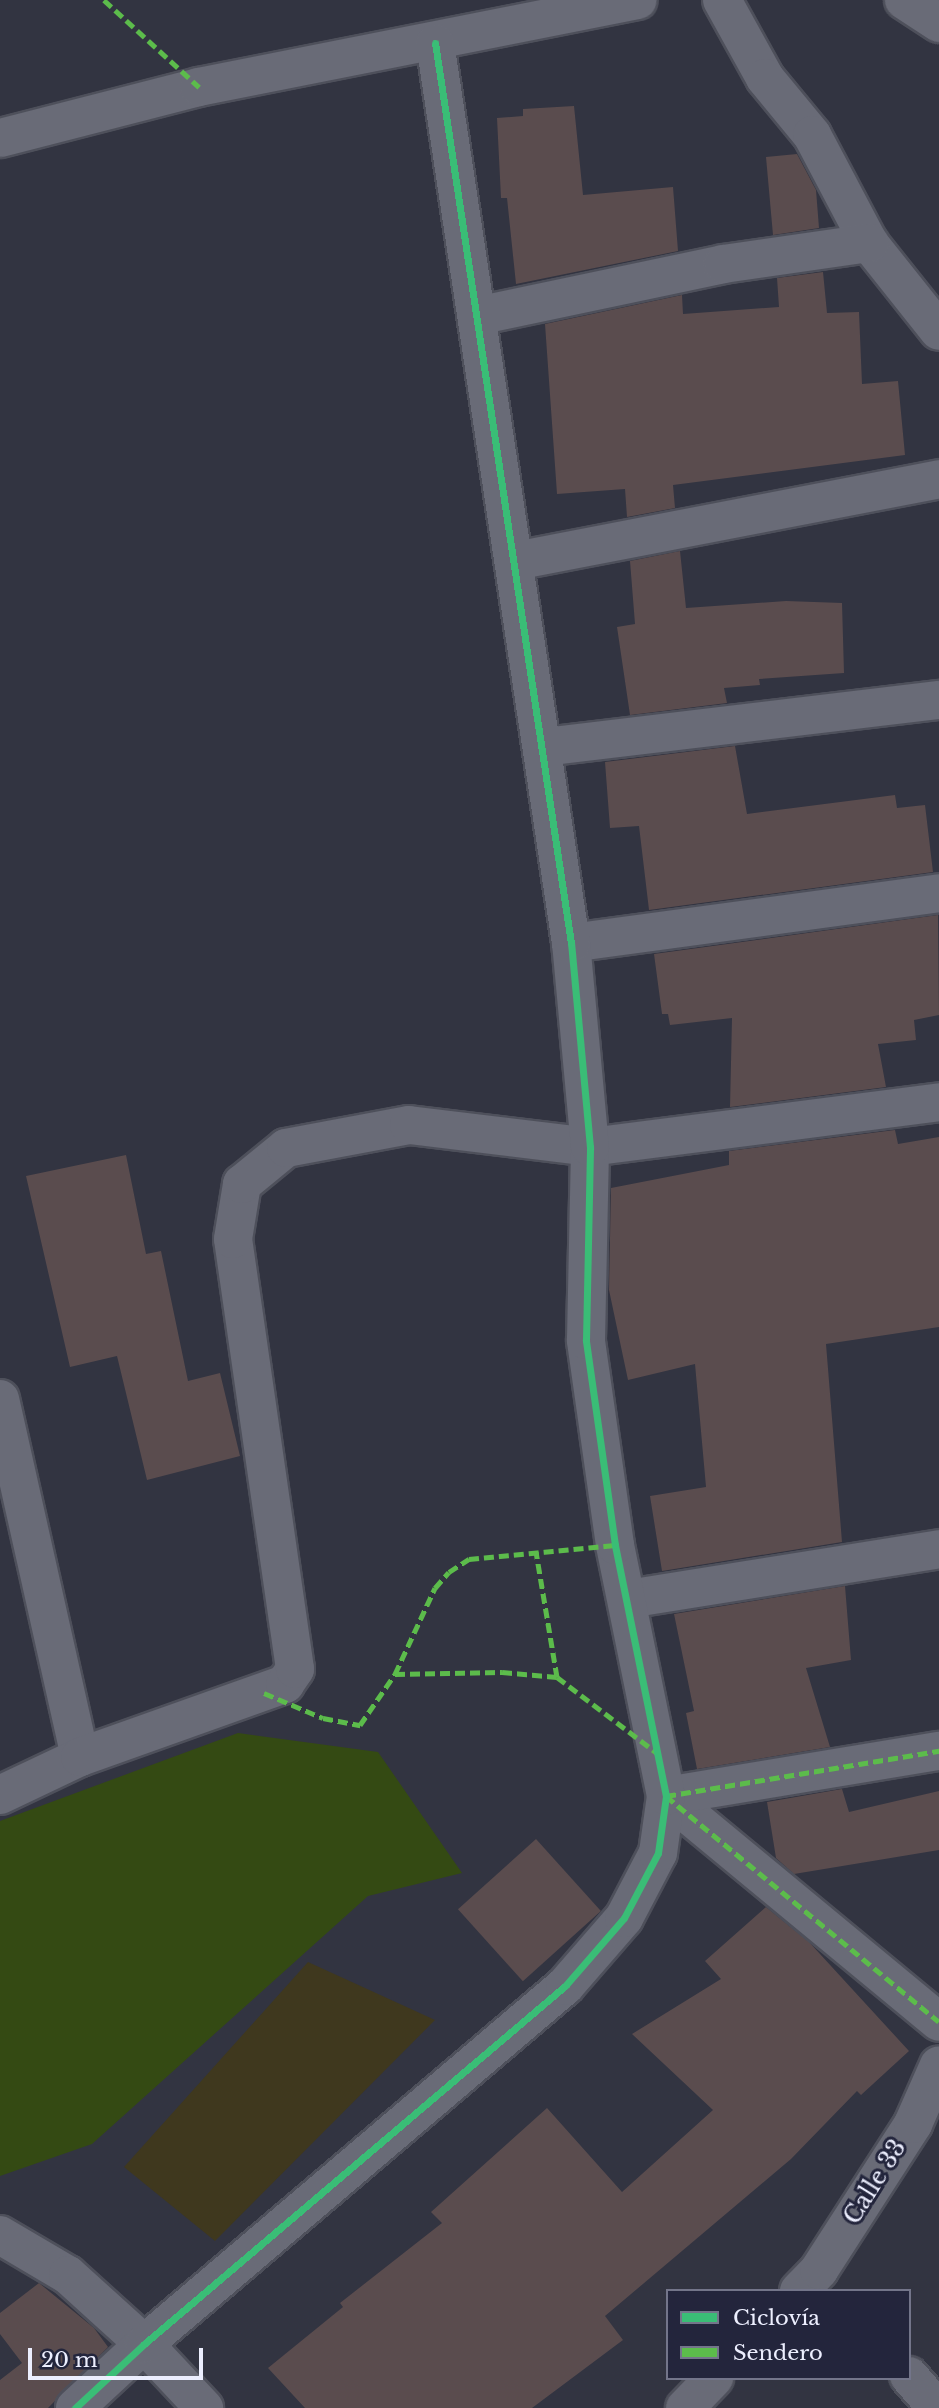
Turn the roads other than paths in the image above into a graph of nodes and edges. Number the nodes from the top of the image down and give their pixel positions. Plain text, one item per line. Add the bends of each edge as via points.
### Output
1 (637, 0) edge
2 (722, 0) edge
3 (904, 0) edge
4 (939, 23) edge
5 (435, 43) junction
6 (0, 138) edge
7 (869, 243) junction
8 (477, 316) junction
9 (939, 331) edge
10 (939, 479) edge
11 (515, 561) junction
12 (939, 700) edge
13 (544, 747) junction
14 (939, 893) edge
15 (571, 943) junction
16 (939, 1102) edge
17 (590, 1147) junction
18 (0, 1399) edge
19 (939, 1549) edge
20 (628, 1599) junction
21 (939, 1751) edge
22 (80, 1757) junction
23 (0, 1795) edge
24 (666, 1796) junction
25 (939, 2022) edge
26 (939, 2065) edge
27 (0, 2235) edge
28 (819, 2284) edge
29 (144, 2344) junction
30 (911, 2378) edge
31 (712, 2380) edge
32 (75, 2408) edge
33 (204, 2408) edge
34 (685, 2408) edge
35 (937, 2408) edge

1 - 5 street
2 - 7 street via 765,78 812,135
3 - 4 street
5 - 6 street via 199,87
5 - 8 street
7 - 8 street via 723,264
7 - 9 street
8 - 11 street
10 - 11 street
11 - 13 street
12 - 13 street
13 - 15 street
14 - 15 street
15 - 17 street
16 - 17 street
17 - 20 street via 586,1340 615,1545
17 - 22 street via 409,1125 286,1148 242,1184 233,1239 295,1669 285,1685
18 - 22 street
19 - 20 street
20 - 24 street
21 - 24 street
22 - 23 street
24 - 25 street
24 - 29 street via 658,1853 624,1918 565,1986
26 - 28 street, Calle 33 via 913,2124
27 - 29 street via 68,2275
29 - 32 street
29 - 33 street
30 - 35 street
31 - 34 street

